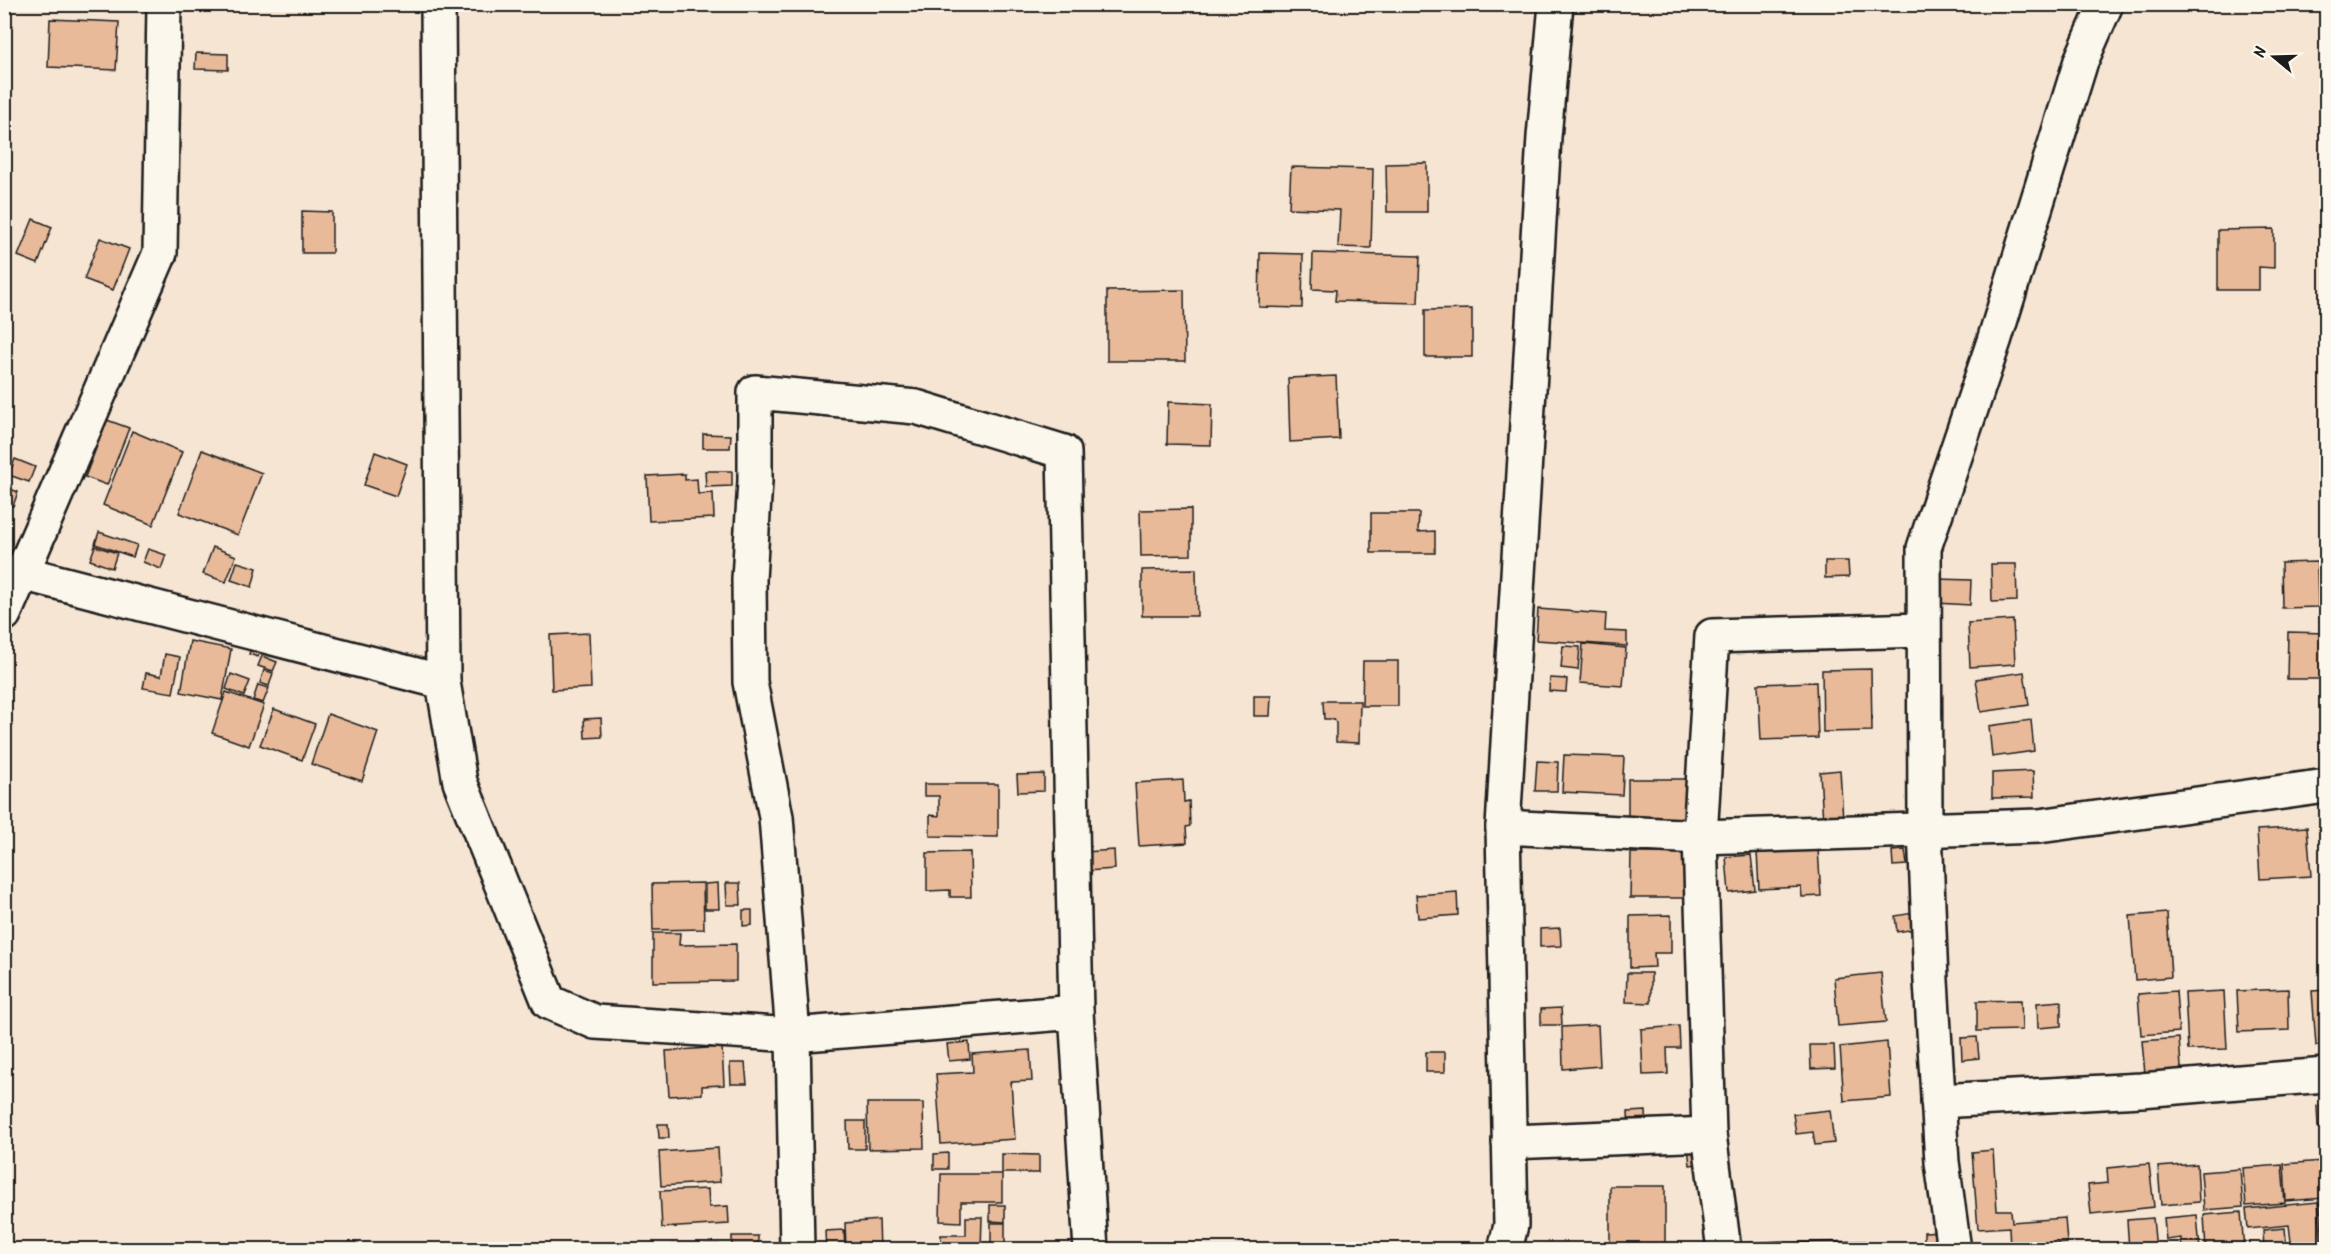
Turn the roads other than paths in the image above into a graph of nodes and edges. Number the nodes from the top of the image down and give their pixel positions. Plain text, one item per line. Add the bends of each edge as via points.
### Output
1 (164, 4) edge
2 (438, 4) edge
3 (1556, 4) edge
4 (2106, 4) edge
5 (22, 573) junction
6 (4, 614) edge
7 (1923, 630) junction
8 (443, 682) junction
9 (2326, 786) edge
10 (1503, 827) junction
11 (1925, 829) junction
12 (1700, 837) junction
13 (1076, 1012) junction
14 (793, 1035) junction
15 (2326, 1075) edge
16 (1938, 1101) junction
17 (1709, 1134) junction
18 (1509, 1142) junction
19 (797, 1250) edge
20 (1090, 1250) edge
21 (1505, 1250) edge
22 (1724, 1250) edge
23 (1954, 1250) edge

1 - 5 street via 160,253
2 - 8 street
3 - 10 street via 1544,137
4 - 7 street via 2081,61 1998,330 1924,548
5 - 6 street
5 - 8 street
7 - 11 street
7 - 12 street via 1712,636
8 - 14 street via 460,782 549,1002 596,1022
9 - 11 street via 2038,826
10 - 12 street
10 - 18 street
11 - 12 street
11 - 16 street
12 - 17 street
13 - 14 street
13 - 14 street via 1064,452 916,407 755,392 750,682 777,817
13 - 20 street
14 - 19 street
15 - 16 street
16 - 23 street
17 - 18 street
17 - 22 street
18 - 21 street via 1511,1225

